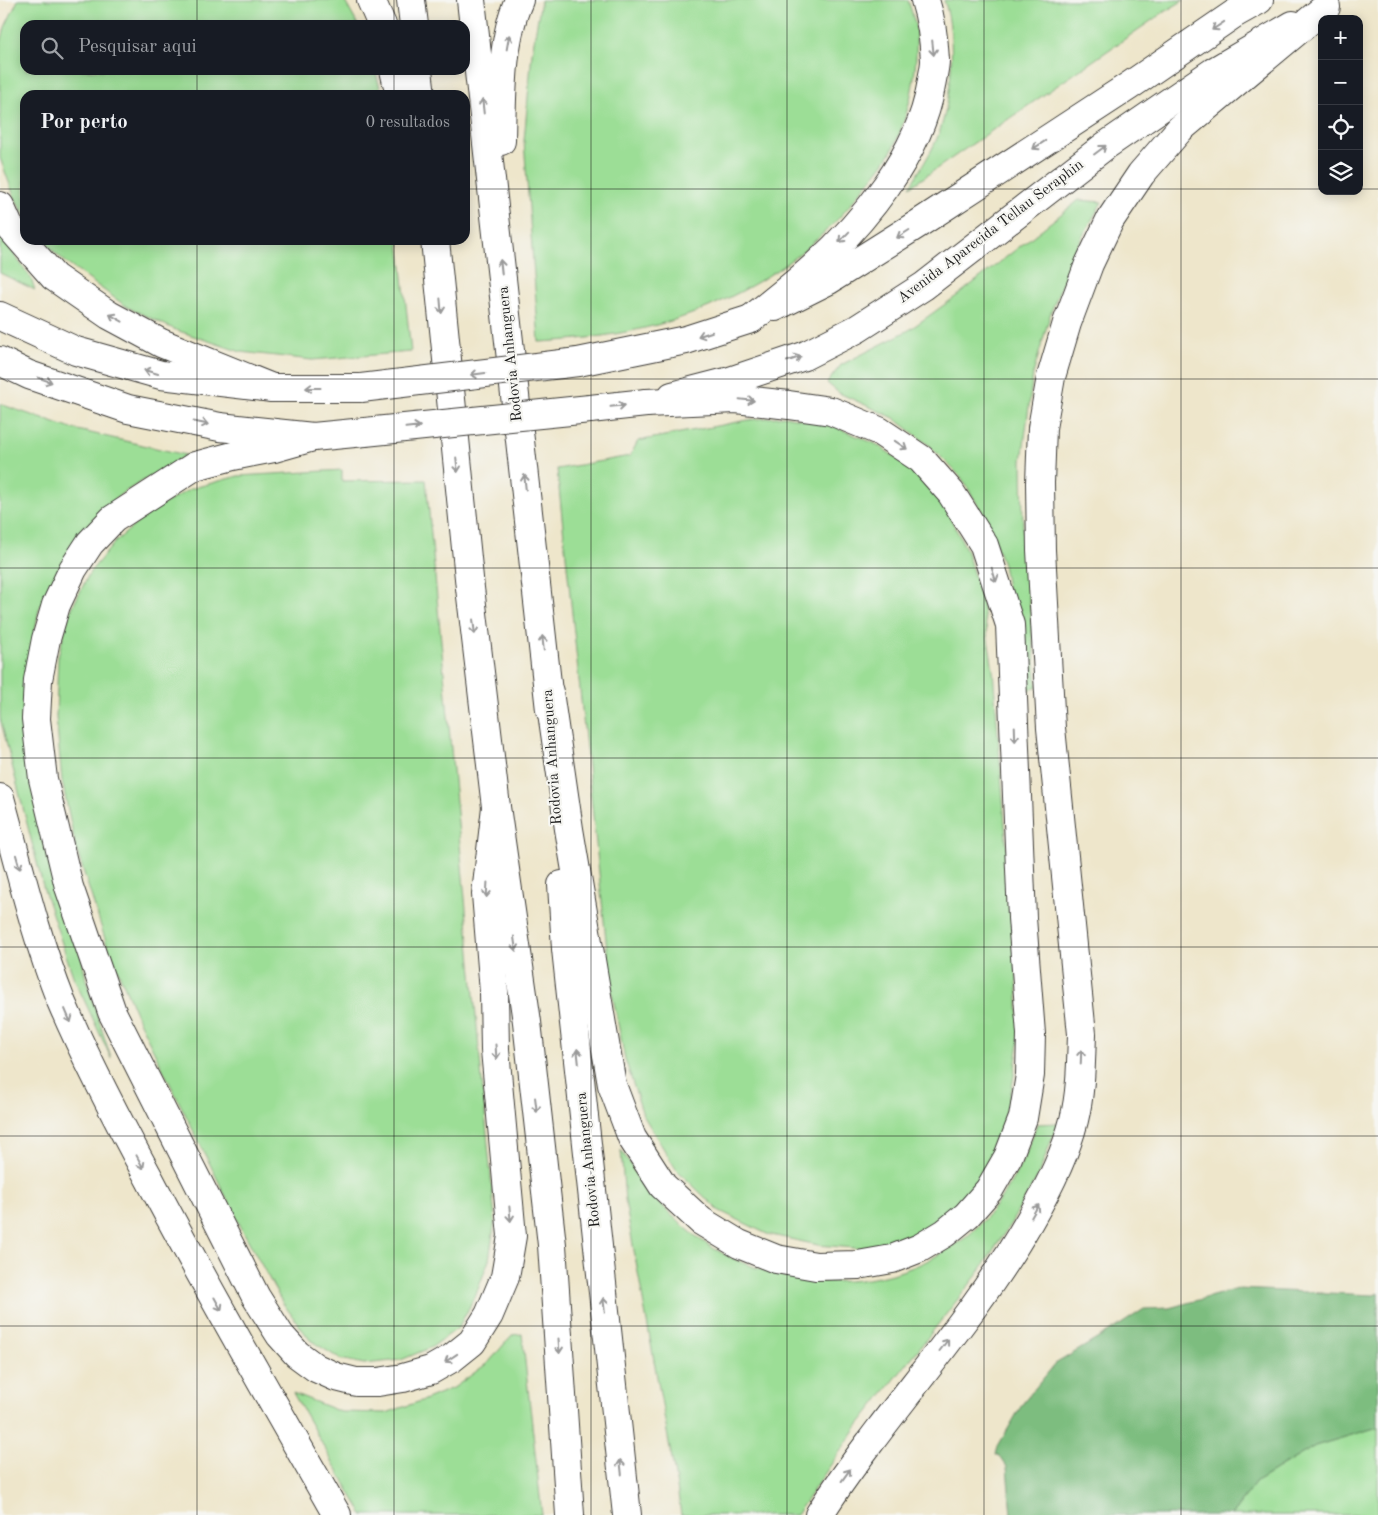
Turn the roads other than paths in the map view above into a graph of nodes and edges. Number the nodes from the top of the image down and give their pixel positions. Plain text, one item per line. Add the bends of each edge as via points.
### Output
1 (371, 0) edge
2 (411, 0) edge
3 (471, 0) edge
4 (519, 0) edge
5 (925, 0) edge
6 (1259, 0) edge
7 (1331, 3) edge
8 (380, 20) edge
9 (413, 20) edge
10 (395, 75) edge
11 (419, 75) edge
12 (399, 90) edge
13 (420, 90) edge
14 (0, 206) edge
15 (497, 230) junction
16 (20, 238) edge
17 (26, 245) edge
18 (435, 248) edge
19 (0, 316) edge
20 (751, 319) junction
21 (0, 361) edge
22 (272, 388) junction
23 (646, 403) junction
24 (313, 437) junction
25 (549, 692) junction
26 (0, 798) edge
27 (496, 807) junction
28 (337, 1515) edge
29 (570, 1515) edge
30 (626, 1515) edge
31 (819, 1515) edge

1 - 8 main road
2 - 9 main road
15 -> 3 main road, Rodovia Anhanguera
15 -> 4 main road via 504,69 513,13
5 -> 20 main road via 935,61 928,105 912,144 891,180 847,234 813,268
6 -> 20 main road via 837,275
23 -> 7 main road, Avenida Aparecida Tellau Seraphin via 730,381 804,356 857,329 924,286 1105,146 1212,72
31 -> 7 main road via 864,1450 991,1283 1046,1193 1074,1120 1082,1034 1051,728 1040,483 1042,428 1051,377 1067,323 1110,220 1141,174 1180,129
10 - 12 main road
11 - 13 main road
16 -> 14 main road via 9,226
25 -> 15 main road, Rodovia Anhanguera
22 -> 17 main road via 161,343 109,315 54,276
18 -> 27 main road
22 -> 19 main road via 161,375 76,351
20 -> 22 main road, bridge via 686,340 578,362 361,388
21 -> 24 main road via 29,375 128,409 220,427
24 -> 23 main road, Avenida Aparecida Tellau Seraphin, bridge
23 -> 25 main road via 736,399 789,405 831,411 879,431 921,459 951,493 984,545 1010,626 1022,918 1031,1034 1030,1075 1023,1118 1008,1157 989,1190 945,1232 920,1248 892,1259 858,1266 816,1266 776,1259 739,1244 701,1221 663,1186 632,1138 612,1086
27 -> 24 main road via 486,894 495,1050 512,1236 505,1277 489,1315 472,1342 452,1358 431,1370 403,1378 356,1382 336,1377 297,1354 256,1298 112,1012 69,887 44,779 36,719 38,680 56,604 81,556 113,519 195,466
30 -> 25 main road, Rodovia Anhanguera via 566,949
26 -> 28 main road via 44,952 85,1056 178,1233
27 -> 29 main road via 527,1022 552,1245

